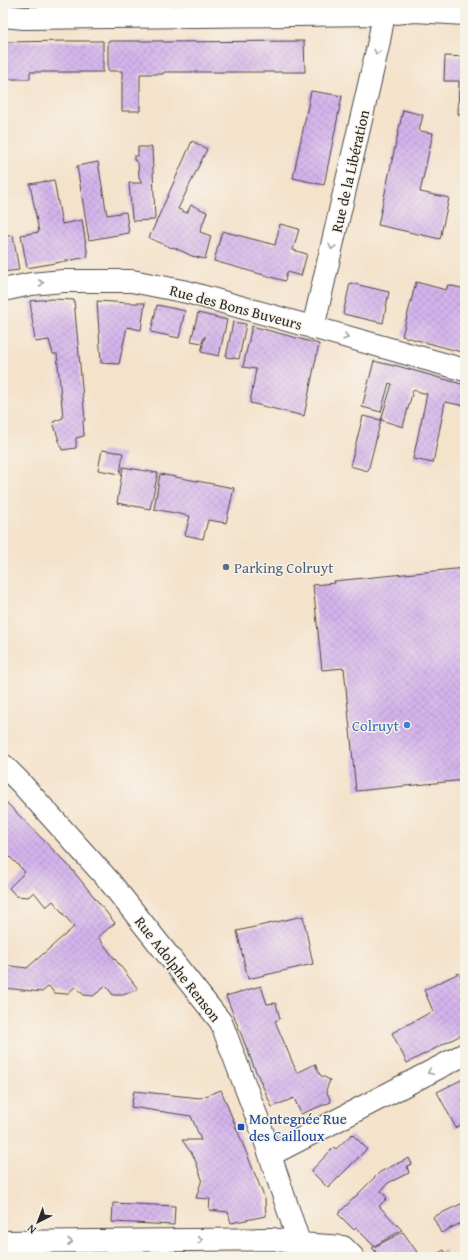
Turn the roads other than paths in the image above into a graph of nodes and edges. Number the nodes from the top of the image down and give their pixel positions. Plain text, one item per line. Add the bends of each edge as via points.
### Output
1 (416, 7) edge
2 (384, 14) junction
3 (465, 14) edge
4 (3, 16) edge
5 (3, 290) edge
6 (313, 328) junction
7 (465, 370) edge
8 (3, 766) edge
9 (465, 1054) edge
10 (270, 1155) junction
11 (3, 1242) edge
12 (302, 1251) edge
13 (353, 1257) edge

1 - 2 street
1 - 3 street
2 - 4 street via 24,18
2 -> 6 street, Rue de la Libération
5 -> 6 street, Rue des Bons Buveurs via 63,281 132,281 187,292
6 -> 7 street, Rue des Bons Buveurs
8 - 10 street, Rue Adolphe Renson via 110,882 221,1022
9 -> 10 street
10 - 12 street, Rue Adolphe Renson
11 -> 12 street via 273,1239
12 - 13 street via 343,1247

